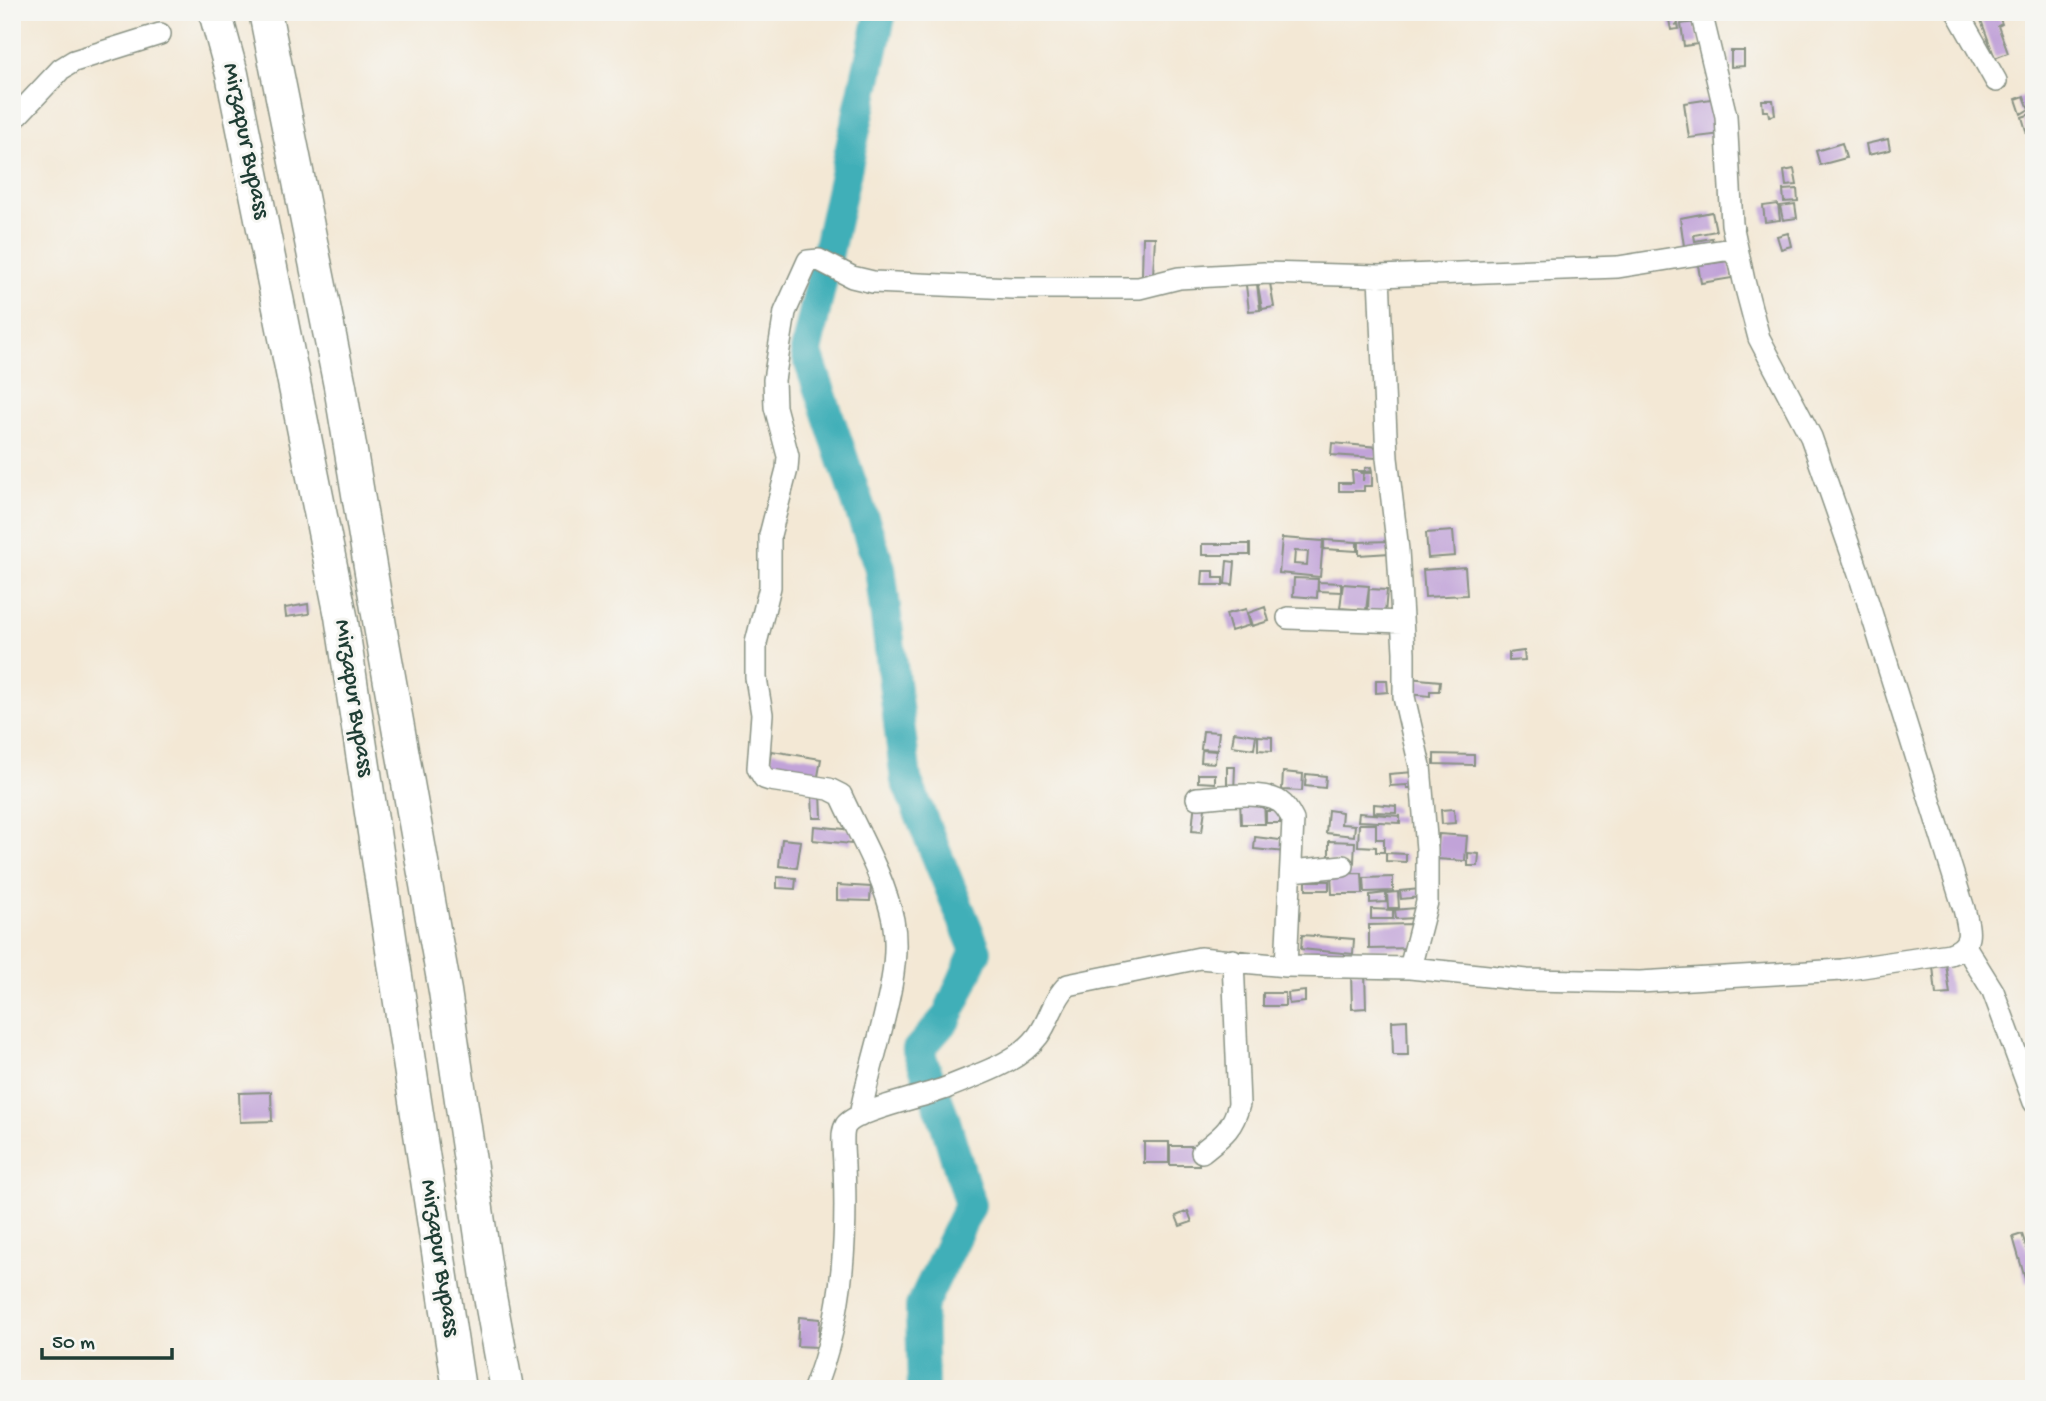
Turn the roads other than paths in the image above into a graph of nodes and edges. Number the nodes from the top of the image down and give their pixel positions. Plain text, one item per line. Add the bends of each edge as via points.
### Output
1 (215, 12) edge
2 (265, 12) edge
3 (1701, 12) edge
4 (1957, 12) edge
5 (160, 34) dead end
6 (1996, 82) dead end
7 (12, 121) edge
8 (1739, 260) junction
9 (1379, 276) junction
10 (1288, 618) dead end
11 (1402, 622) junction
12 (1197, 797) dead end
13 (1343, 866) dead end
14 (1292, 871) junction
15 (1965, 946) junction
16 (1233, 960) junction
17 (1286, 966) junction
18 (1410, 968) junction
19 (2034, 1102) edge
20 (860, 1116) junction
21 (1202, 1152) dead end
22 (459, 1389) edge
23 (507, 1389) edge
24 (814, 1389) edge

1 - 22 highway, Mirzapur Bypass via 232,75 341,616
2 - 23 highway via 340,386 445,991
3 - 8 street via 1726,116 1732,224
4 - 6 street
5 - 7 street via 74,61
8 - 9 street via 1731,249 1618,267
8 - 15 street via 1759,338 1811,437 1860,577 1964,909 1969,929
9 - 11 street via 1387,458
9 - 20 street via 1264,273 1179,278 1139,288 974,287 873,282 819,260 806,263 790,300 774,380 775,407 788,456 770,535 770,587 756,643 762,715 758,768 769,780 841,795 890,908 894,964
10 - 11 street
11 - 18 street via 1404,697 1420,766 1427,849 1426,902
12 - 14 street via 1260,797 1281,803 1293,820
13 - 14 street
14 - 17 street
15 - 18 street via 1950,954 1842,970 1640,982 1527,980
15 - 19 street via 1993,990
16 - 17 street
16 - 20 street via 1200,958 1068,985 1060,992 1045,1026 1013,1059 942,1090
16 - 21 street via 1240,1104 1225,1134
17 - 18 street
20 - 24 street via 847,1124 844,1132 846,1236 838,1300

